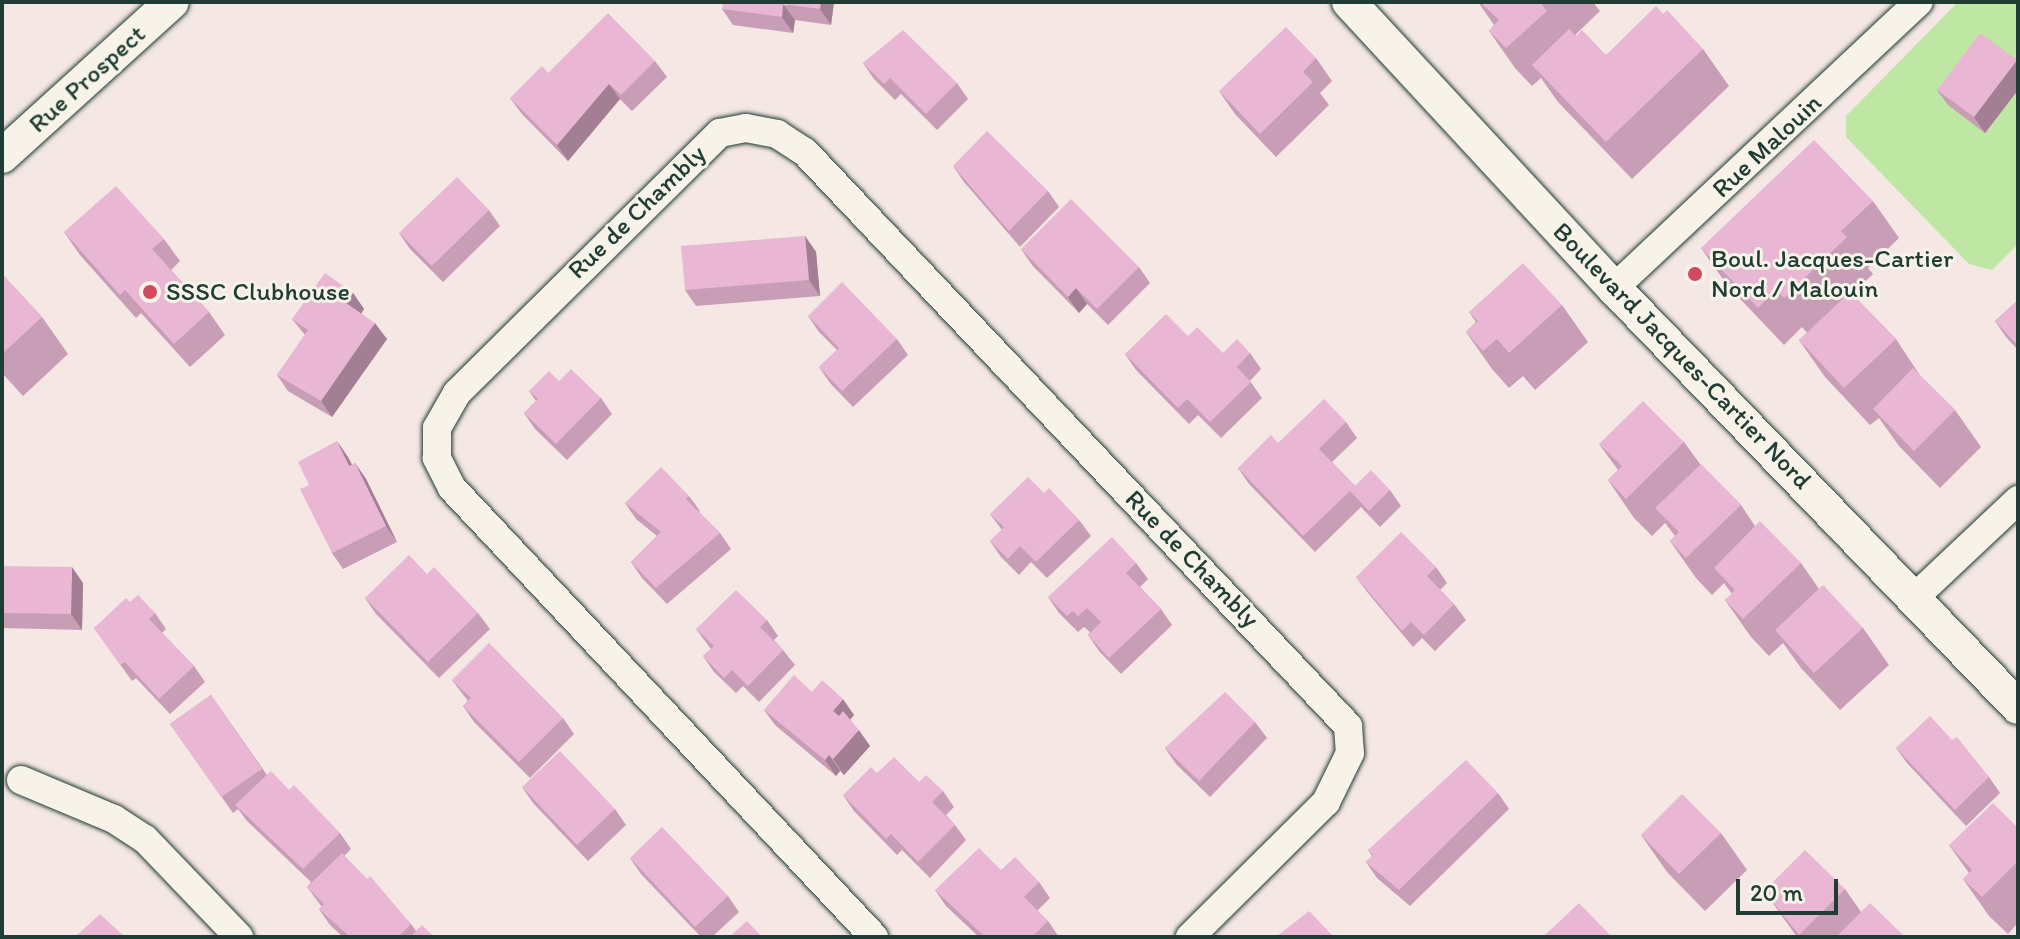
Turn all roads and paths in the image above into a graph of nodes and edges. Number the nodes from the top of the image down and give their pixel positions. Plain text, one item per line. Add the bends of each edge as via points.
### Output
1 (172, 2) edge
2 (1349, 2) edge
3 (1919, 2) edge
4 (2, 156) edge
5 (1614, 288) junction
6 (2018, 500) edge
7 (1914, 598) junction
8 (2018, 707) edge
9 (21, 780) dead end
10 (239, 937) edge
11 (874, 937) edge
12 (1190, 937) edge

1 - 4 street, Rue Prospect
2 - 5 street, Boulevard Jacques-Cartier Nord
3 - 5 street, Rue Malouin
5 - 7 street, Boulevard Jacques-Cartier Nord
6 - 7 street
7 - 8 street, Boulevard Jacques-Cartier Nord
9 - 10 street via 114,819 145,839
11 - 12 street, Rue de Chambly via 452,488 437,458 437,428 457,393 720,133 746,128 777,134 805,152 1348,726 1350,753 1326,802

